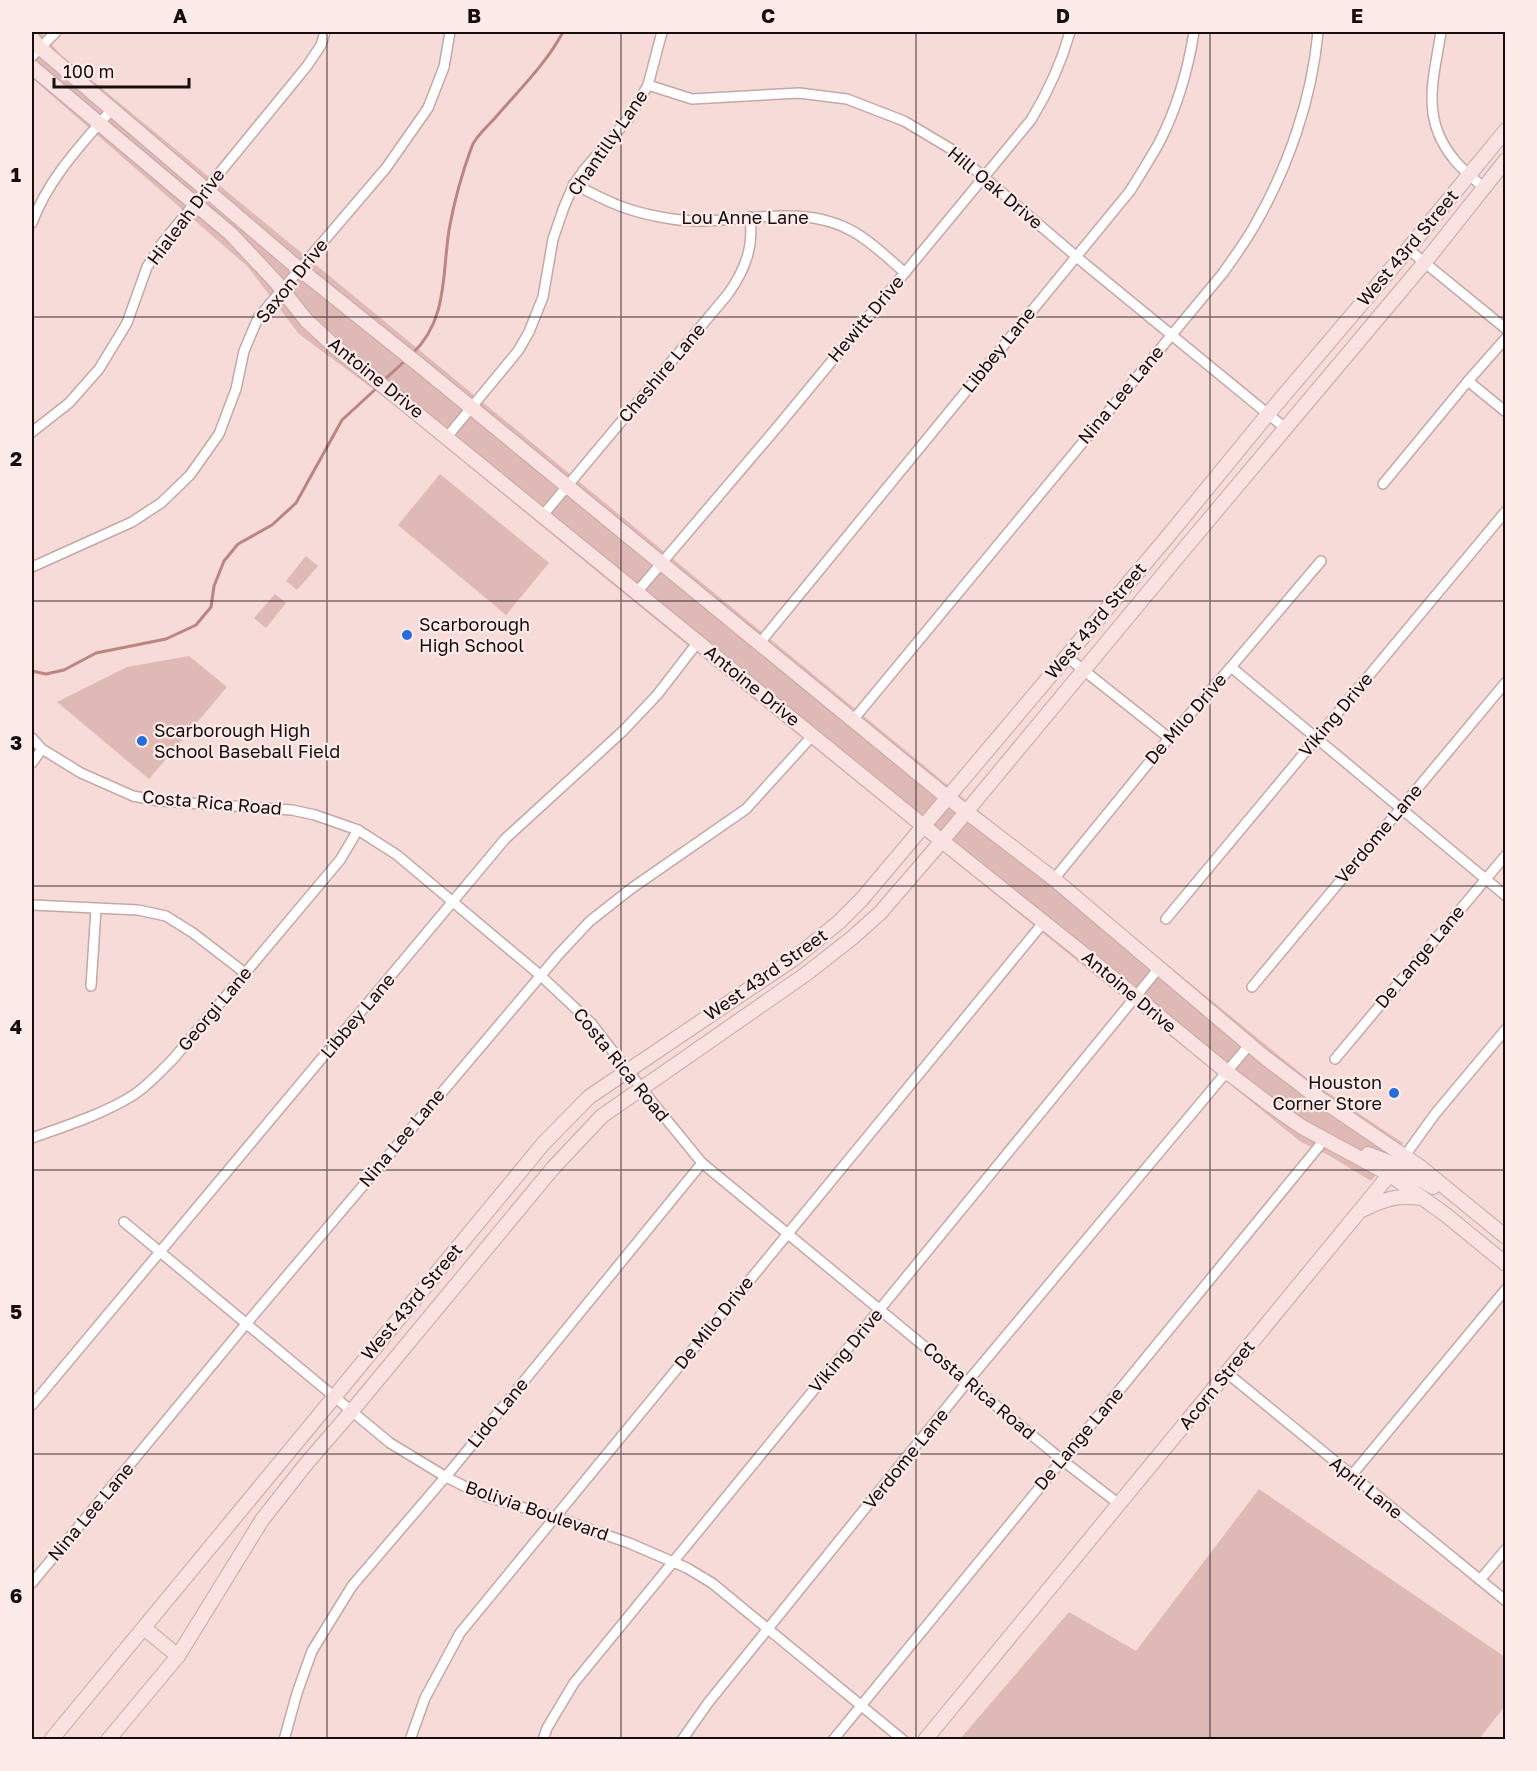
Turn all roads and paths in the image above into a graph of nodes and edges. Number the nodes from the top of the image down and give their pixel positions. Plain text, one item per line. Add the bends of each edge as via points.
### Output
1 (56, 32) edge
2 (325, 32) edge
3 (450, 32) edge
4 (662, 32) edge
5 (1070, 32) edge
6 (1194, 32) edge
7 (1318, 32) edge
8 (1442, 32) edge
9 (34, 47) edge
10 (32, 67) edge
11 (648, 85) junction
12 (112, 109) junction
13 (99, 123) junction
14 (1506, 130) edge
15 (1506, 160) edge
16 (1469, 174) junction
17 (984, 178) junction
18 (574, 184) junction
19 (1483, 187) junction
20 (206, 189) junction
21 (194, 202) junction
22 (750, 217) junction
23 (32, 221) edge
24 (1408, 249) junction
25 (1076, 257) junction
26 (1425, 262) junction
27 (299, 268) junction
28 (904, 273) junction
29 (281, 290) junction
30 (1506, 329) edge
31 (1172, 334) junction
32 (1506, 338) edge
33 (1468, 381) junction
34 (472, 408) junction
35 (1506, 412) edge
36 (1268, 414) junction
37 (1285, 428) junction
38 (32, 432) edge
39 (447, 437) junction
40 (1383, 484) dead end
41 (567, 486) junction
42 (1506, 510) edge
43 (543, 515) junction
44 (1169, 535) junction
45 (1185, 549) junction
46 (1321, 561) dead end
47 (661, 564) junction
48 (32, 567) edge
49 (637, 592) junction
50 (698, 642) junction
51 (759, 644) junction
52 (1067, 657) junction
53 (1231, 668) junction
54 (1084, 671) junction
55 (1506, 682) edge
56 (852, 720) junction
57 (813, 735) junction
58 (32, 738) edge
59 (1169, 738) junction
60 (1316, 740) junction
61 (42, 749) junction
62 (32, 763) edge
63 (947, 797) junction
64 (1400, 808) junction
65 (966, 812) junction
66 (923, 826) junction
67 (358, 830) junction
68 (942, 842) junction
69 (1506, 855) edge
70 (1054, 879) junction
71 (1485, 879) junction
72 (1506, 896) edge
73 (453, 902) junction
74 (32, 905) edge
75 (96, 909) junction
76 (1166, 919) dead end
77 (1043, 922) junction
78 (795, 958) junction
79 (1159, 968) junction
80 (245, 974) junction
81 (806, 974) junction
82 (540, 975) junction
83 (91, 986) dead end
84 (1252, 987) dead end
85 (1134, 997) junction
86 (1506, 1029) edge
87 (1250, 1044) junction
88 (1335, 1059) dead end
89 (627, 1070) junction
90 (1227, 1072) junction
91 (641, 1088) junction
92 (32, 1138) edge
93 (1325, 1139) junction
94 (702, 1163) junction
95 (1396, 1165) junction
96 (1423, 1198) junction
97 (1358, 1212) junction
98 (480, 1221) junction
99 (124, 1222) dead end
100 (788, 1233) junction
101 (497, 1234) junction
102 (1506, 1237) edge
103 (160, 1252) junction
104 (1506, 1264) edge
105 (1506, 1289) edge
106 (880, 1309) junction
107 (246, 1324) junction
108 (1227, 1373) junction
109 (968, 1381) junction
110 (334, 1396) junction
111 (32, 1405) edge
112 (351, 1412) junction
113 (1062, 1460) junction
114 (1351, 1476) junction
115 (446, 1477) junction
116 (1119, 1504) junction
117 (244, 1506) junction
118 (555, 1517) junction
119 (262, 1520) junction
120 (1506, 1549) edge
121 (672, 1561) junction
122 (1480, 1580) junction
123 (32, 1583) edge
124 (1506, 1601) edge
125 (144, 1628) junction
126 (769, 1629) junction
127 (178, 1656) junction
128 (862, 1705) junction
129 (51, 1740) edge
130 (108, 1740) edge
131 (284, 1740) edge
132 (410, 1740) edge
133 (543, 1740) edge
134 (682, 1740) edge
135 (833, 1740) edge
136 (903, 1740) edge
137 (926, 1740) edge

1 - 9 street
2 - 20 street, Hialeah Drive via 307,66
3 - 27 street, Saxon Drive via 444,67 428,108 386,168
4 - 11 street, Chantilly Lane
5 - 17 street, Hewitt Drive via 1047,95
6 - 25 street, Libbey Lane via 1180,93 1159,142 1130,191
7 - 31 street, Nina Lee Lane via 1304,108 1292,145 1256,224 1223,273
8 - 16 street via 1431,103 1436,131 1452,157
9 - 12 main road, Antoine Drive
10 - 13 main road, Antoine Drive
11 - 17 street, Hill Oak Drive via 692,99 799,93 847,99 904,121 951,149
11 - 18 street, Chantilly Lane via 629,118
12 - 13 street
12 - 20 main road, Antoine Drive
13 - 21 main road, Antoine Drive
13 - 23 street via 49,186
14 - 16 main road, West 43rd Street
15 - 19 main road, West 43rd Street
16 - 19 street
16 - 24 main road, West 43rd Street
17 - 25 street, Hill Oak Drive
17 - 28 street, Hewitt Drive
18 - 22 street, Lou Anne Lane via 620,206 667,218 696,221
18 - 34 street, Chantilly Lane via 553,239 543,297 529,332
19 - 26 main road, West 43rd Street
20 - 21 street, Hialeah Drive
20 - 27 main road, Antoine Drive
21 - 29 main road, Antoine Drive via 231,234
21 - 38 street, Hialeah Drive via 147,267 128,323 99,369 69,402
22 - 28 street, Lou Anne Lane via 795,215 825,220 854,232
22 - 41 street, Cheshire Lane via 749,254 739,278
24 - 26 street
24 - 36 main road, West 43rd Street
25 - 31 street, Hill Oak Drive
25 - 51 street, Libbey Lane
26 - 30 street
26 - 37 main road, West 43rd Street
27 - 29 street, Saxon Drive
27 - 34 main road, Antoine Drive
28 - 47 street, Hewitt Drive
29 - 39 main road, Antoine Drive via 320,333
29 - 48 street, Saxon Drive via 258,318 219,434 190,476 161,504 132,522
31 - 36 street, Hill Oak Drive
31 - 56 street, Nina Lee Lane
32 - 33 street
33 - 35 street
33 - 40 street
34 - 39 street, Chantilly Lane
34 - 41 main road, Antoine Drive
36 - 37 street, Hill Oak Drive
36 - 44 main road, West 43rd Street
37 - 45 main road, West 43rd Street
39 - 43 main road, Antoine Drive
41 - 43 street, Cheshire Lane
41 - 47 main road, Antoine Drive
42 - 60 street, Viking Drive
43 - 49 main road, Antoine Drive
44 - 45 main road
44 - 52 main road, West 43rd Street
45 - 54 main road, West 43rd Street
46 - 53 street, De Milo Drive
47 - 49 street, Hewitt Drive
47 - 51 main road, Antoine Drive
49 - 50 main road, Antoine Drive
50 - 57 main road, Antoine Drive
50 - 73 street, Libbey Lane via 657,695 506,839
51 - 56 main road, Antoine Drive
52 - 54 street
52 - 63 main road, West 43rd Street
53 - 59 street, De Milo Drive
53 - 60 street
54 - 59 street
54 - 65 main road, West 43rd Street
55 - 64 street, Verdome Lane
56 - 63 main road, Antoine Drive
57 - 66 main road, Antoine Drive
57 - 82 street, Nina Lee Lane via 746,809 590,921
58 - 61 street, Costa Rica Road
59 - 70 street, De Milo Drive
60 - 64 street
60 - 76 street, Viking Drive
61 - 62 street
61 - 67 street, Costa Rica Road via 81,773 133,796 292,810
63 - 65 main road, Antoine Drive
63 - 66 main road, West 43rd Street
64 - 71 street
64 - 84 street, Verdome Lane
65 - 68 main road, West 43rd Street
65 - 70 main road, Antoine Drive
66 - 68 main road, Antoine Drive
66 - 78 main road, West 43rd Street via 839,922
67 - 73 street, Costa Rica Road via 397,855
67 - 80 street, Georgi Lane via 340,860
68 - 77 main road, Antoine Drive
68 - 81 main road, West 43rd Street via 880,912
69 - 71 street, De Lange Lane
70 - 79 main road, Antoine Drive
71 - 72 street
71 - 88 street, De Lange Lane
73 - 82 street, Costa Rica Road
73 - 103 street, Libbey Lane
74 - 75 street
75 - 80 street via 138,910 166,916
75 - 83 street
77 - 85 main road, Antoine Drive
77 - 100 street, De Milo Drive
78 - 81 main road
78 - 89 main road, West 43rd Street
79 - 85 street, Viking Drive
79 - 87 main road, Antoine Drive
80 - 92 street, Georgi Lane via 174,1058 133,1096
81 - 91 main road, West 43rd Street
82 - 89 street, Costa Rica Road via 591,1023
82 - 107 street, Nina Lee Lane
85 - 90 main road, Antoine Drive
85 - 106 street, Viking Drive
86 - 95 street, Acorn Street
87 - 90 street, Verdome Lane
87 - 95 main road, Antoine Drive
89 - 91 street, Costa Rica Road
89 - 98 main road, West 43rd Street via 581,1104
90 - 93 main road, Antoine Drive via 1302,1127
90 - 109 street, Verdome Lane
91 - 94 street, Costa Rica Road
91 - 101 main road, West 43rd Street via 580,1137
93 - 95 main road, Antoine Drive via 1353,1154 1367,1154
93 - 113 street, De Lange Lane
94 - 100 street, Costa Rica Road
94 - 115 street, Lido Lane
95 - 96 main road, Antoine Drive
95 - 97 main road, Acorn Street
95 - 102 main road, Antoine Drive via 1457,1197
96 - 97 main road via 1384,1200
96 - 104 main road, Antoine Drive
97 - 108 main road, Acorn Street
98 - 101 main road
98 - 110 main road, West 43rd Street
99 - 103 street, Bolivia Boulevard
100 - 106 street, Costa Rica Road
100 - 118 street, De Milo Drive
101 - 112 main road, West 43rd Street
103 - 107 street, Bolivia Boulevard
103 - 111 street, Libbey Lane
105 - 114 street
106 - 109 street, Costa Rica Road
106 - 121 street, Viking Drive
107 - 110 street, Bolivia Boulevard
107 - 123 street, Nina Lee Lane
108 - 114 street, April Lane
108 - 116 main road, Acorn Street
109 - 113 street, Costa Rica Road
109 - 126 street, Verdome Lane
110 - 112 street, Bolivia Boulevard
110 - 117 main road, West 43rd Street
112 - 115 street, Bolivia Boulevard via 390,1443
112 - 119 main road, West 43rd Street
113 - 116 street, Costa Rica Road
113 - 128 street, De Lange Lane
114 - 122 street, April Lane
115 - 118 street, Bolivia Boulevard via 484,1496
115 - 131 street, Lido Lane via 352,1586 318,1641
116 - 137 main road, Acorn Street
117 - 119 main road
117 - 125 main road, West 43rd Street
118 - 121 street, Bolivia Boulevard
118 - 132 street, De Milo Drive via 460,1633 425,1698
119 - 127 main road, West 43rd Street
120 - 122 street
121 - 126 street, Bolivia Boulevard via 712,1583
121 - 133 street, Viking Drive via 574,1683
122 - 124 street, April Lane
125 - 127 main road
125 - 129 main road, West 43rd Street
126 - 128 street, Bolivia Boulevard
126 - 134 street, Verdome Lane
127 - 130 main road, West 43rd Street
128 - 135 street, De Lange Lane
128 - 136 street, Bolivia Boulevard

